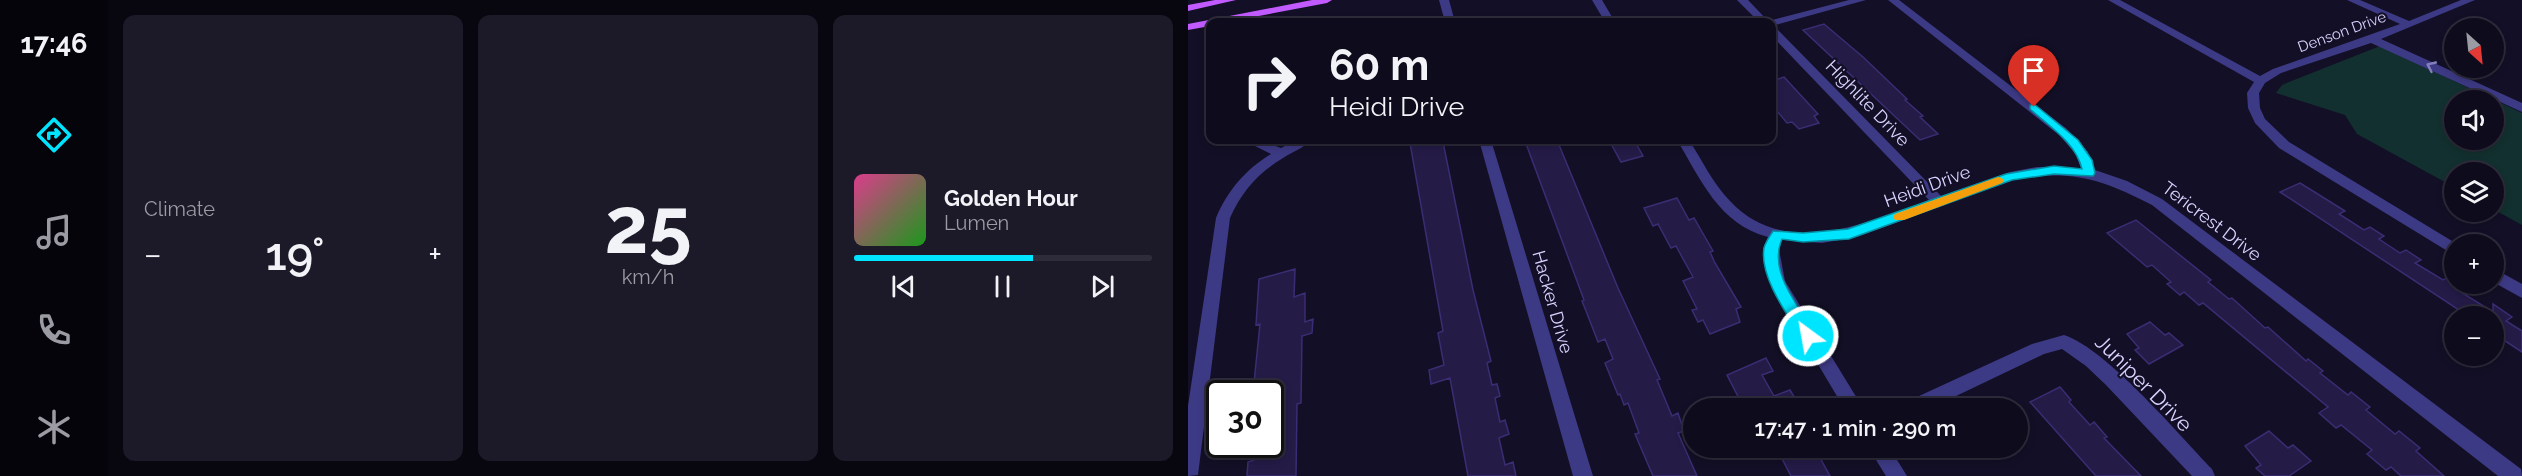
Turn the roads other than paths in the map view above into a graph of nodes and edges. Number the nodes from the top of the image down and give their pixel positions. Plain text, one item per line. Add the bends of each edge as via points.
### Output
1 (1231, 0) edge
2 (1327, 0) edge
3 (1444, 0) edge
4 (1597, 0) edge
5 (1742, 0) edge
6 (1861, 0) edge
7 (1893, 0) edge
8 (2113, 0) edge
9 (2352, 0) edge
10 (2469, 0) edge
11 (1308, 2) edge
12 (1204, 5) junction
13 (1188, 8) edge
14 (1228, 18) edge
15 (1449, 18) edge
16 (1608, 18) edge
17 (1760, 18) edge
18 (1206, 22) edge
19 (1776, 22) edge
20 (2408, 24) junction
21 (1188, 26) edge
22 (1776, 34) edge
23 (2372, 39) junction
24 (2260, 81) junction
25 (2522, 108) edge
26 (1260, 144) edge
27 (1298, 144) edge
28 (1486, 144) edge
29 (1686, 144) edge
30 (1281, 153) junction
31 (2089, 173) junction
32 (1939, 202) junction
33 (1778, 234) junction
34 (2444, 244) edge
35 (2504, 280) edge
36 (2522, 291) edge
37 (1848, 398) edge
38 (1934, 398) edge
39 (1885, 458) edge
40 (1188, 475) edge
41 (1583, 476) edge
42 (1897, 476) edge
43 (2205, 476) edge
44 (2514, 476) edge

1 - 12 main road
2 - 11 main road
3 - 15 street
4 - 16 street
5 - 17 street
6 - 19 street
7 - 31 street via 2063,132 2081,152
8 - 24 street
9 - 20 street
10 - 20 street, Denson Drive
11 - 14 main road
12 - 13 main road
12 - 21 main road via 1210,11 1208,14
18 - 21 main road
20 - 23 street, Denson Drive
22 - 32 street, Highlite Drive
23 - 24 street, Denson Drive via 2277,71
25 -> 23 street
24 - 34 street via 2253,93 2254,108 2274,137
26 - 30 street
27 - 30 street
28 - 41 street, Hacker Drive
29 - 33 street, Heidi Drive via 1728,209 1752,226
30 - 40 street via 1239,186 1223,218
31 - 32 street, Heidi Drive via 2023,173
31 - 44 street, Tericrest Drive via 2157,202
32 - 33 street, Heidi Drive via 1849,234
33 - 37 street via 1771,249 1777,282
35 - 36 street
38 - 43 street, Juniper Drive via 2038,349 2064,342 2095,363
39 - 42 street

